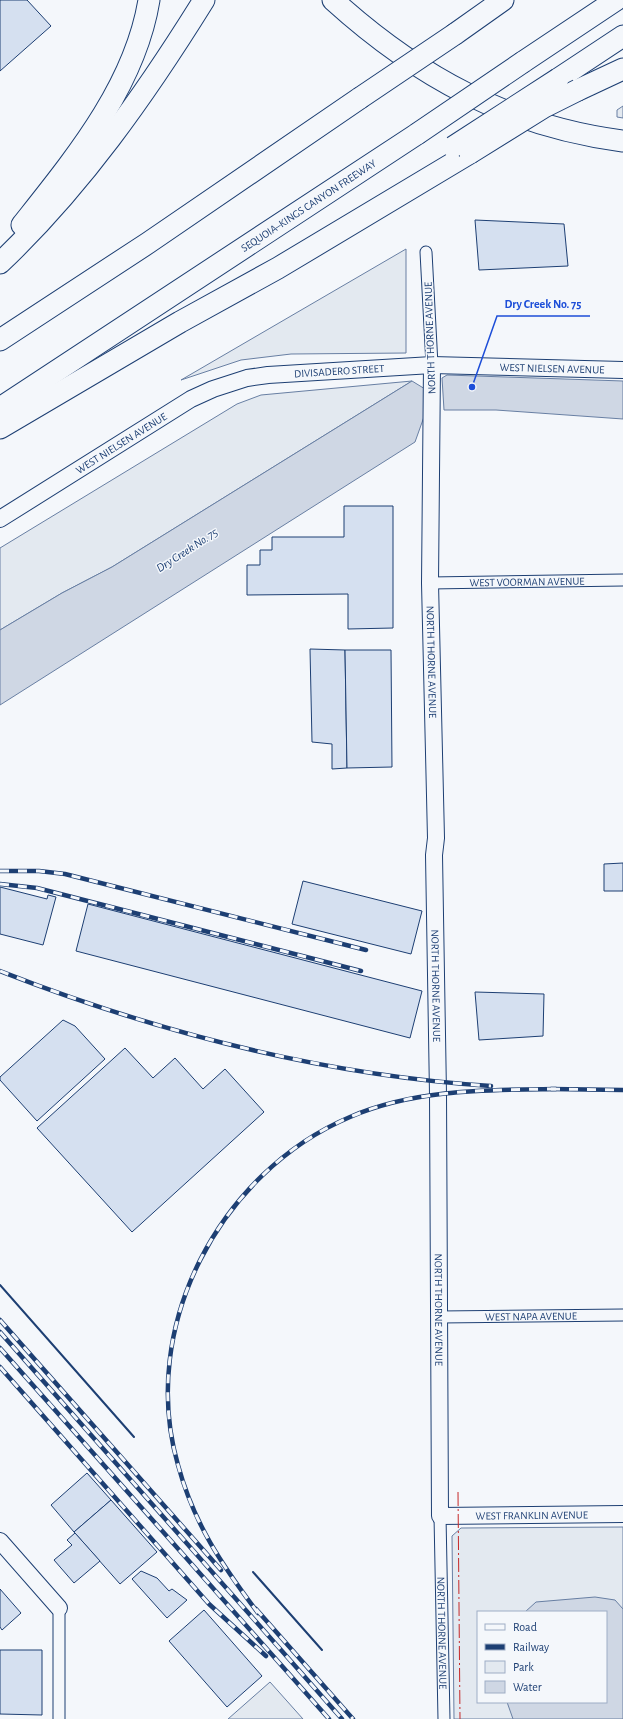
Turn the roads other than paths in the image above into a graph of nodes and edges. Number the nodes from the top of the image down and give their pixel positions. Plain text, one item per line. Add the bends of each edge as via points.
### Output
1 (149, 0) edge
2 (204, 0) edge
3 (333, 0) edge
4 (503, 0) edge
5 (616, 0) edge
6 (623, 36) edge
7 (623, 69) edge
8 (623, 141) edge
9 (462, 150) junction
10 (0, 251) edge
11 (426, 252) dead end
12 (0, 263) edge
13 (0, 340) edge
14 (623, 370) edge
15 (432, 371) junction
16 (247, 378) joint
17 (0, 408) edge
18 (0, 428) edge
19 (0, 519) edge
20 (623, 580) edge
21 (430, 584) junction
22 (623, 1315) edge
23 (440, 1317) junction
24 (623, 1514) edge
25 (440, 1516) junction
26 (0, 1541) edge
27 (59, 1608) joint
28 (59, 1719) edge
29 (444, 1719) edge

1 - 10 highway via 138,43 114,96 64,172
2 - 12 highway via 152,82 110,141 53,210
3 - 8 highway via 406,59 467,95 495,108 547,125
4 - 13 highway, bridge via 161,235
5 - 17 highway, SEQUOIA–KINGS CANYON FREEWAY, bridge
6 - 9 highway, bridge via 558,79
7 - 9 highway, bridge
9 - 18 highway
11 - 15 street, NORTH THORNE AVENUE
14 - 15 street, WEST NIELSEN AVENUE
15 - 16 street, DIVISADERO STREET
15 - 21 street, NORTH THORNE AVENUE
16 - 19 street, WEST NIELSEN AVENUE via 191,399
20 - 21 street, WEST VOORMAN AVENUE
21 - 23 street, NORTH THORNE AVENUE via 435,801
22 - 23 street, WEST NAPA AVENUE
23 - 25 street, NORTH THORNE AVENUE
24 - 25 street, WEST FRANKLIN AVENUE
25 - 29 street, NORTH THORNE AVENUE
26 - 27 street
27 - 28 street

